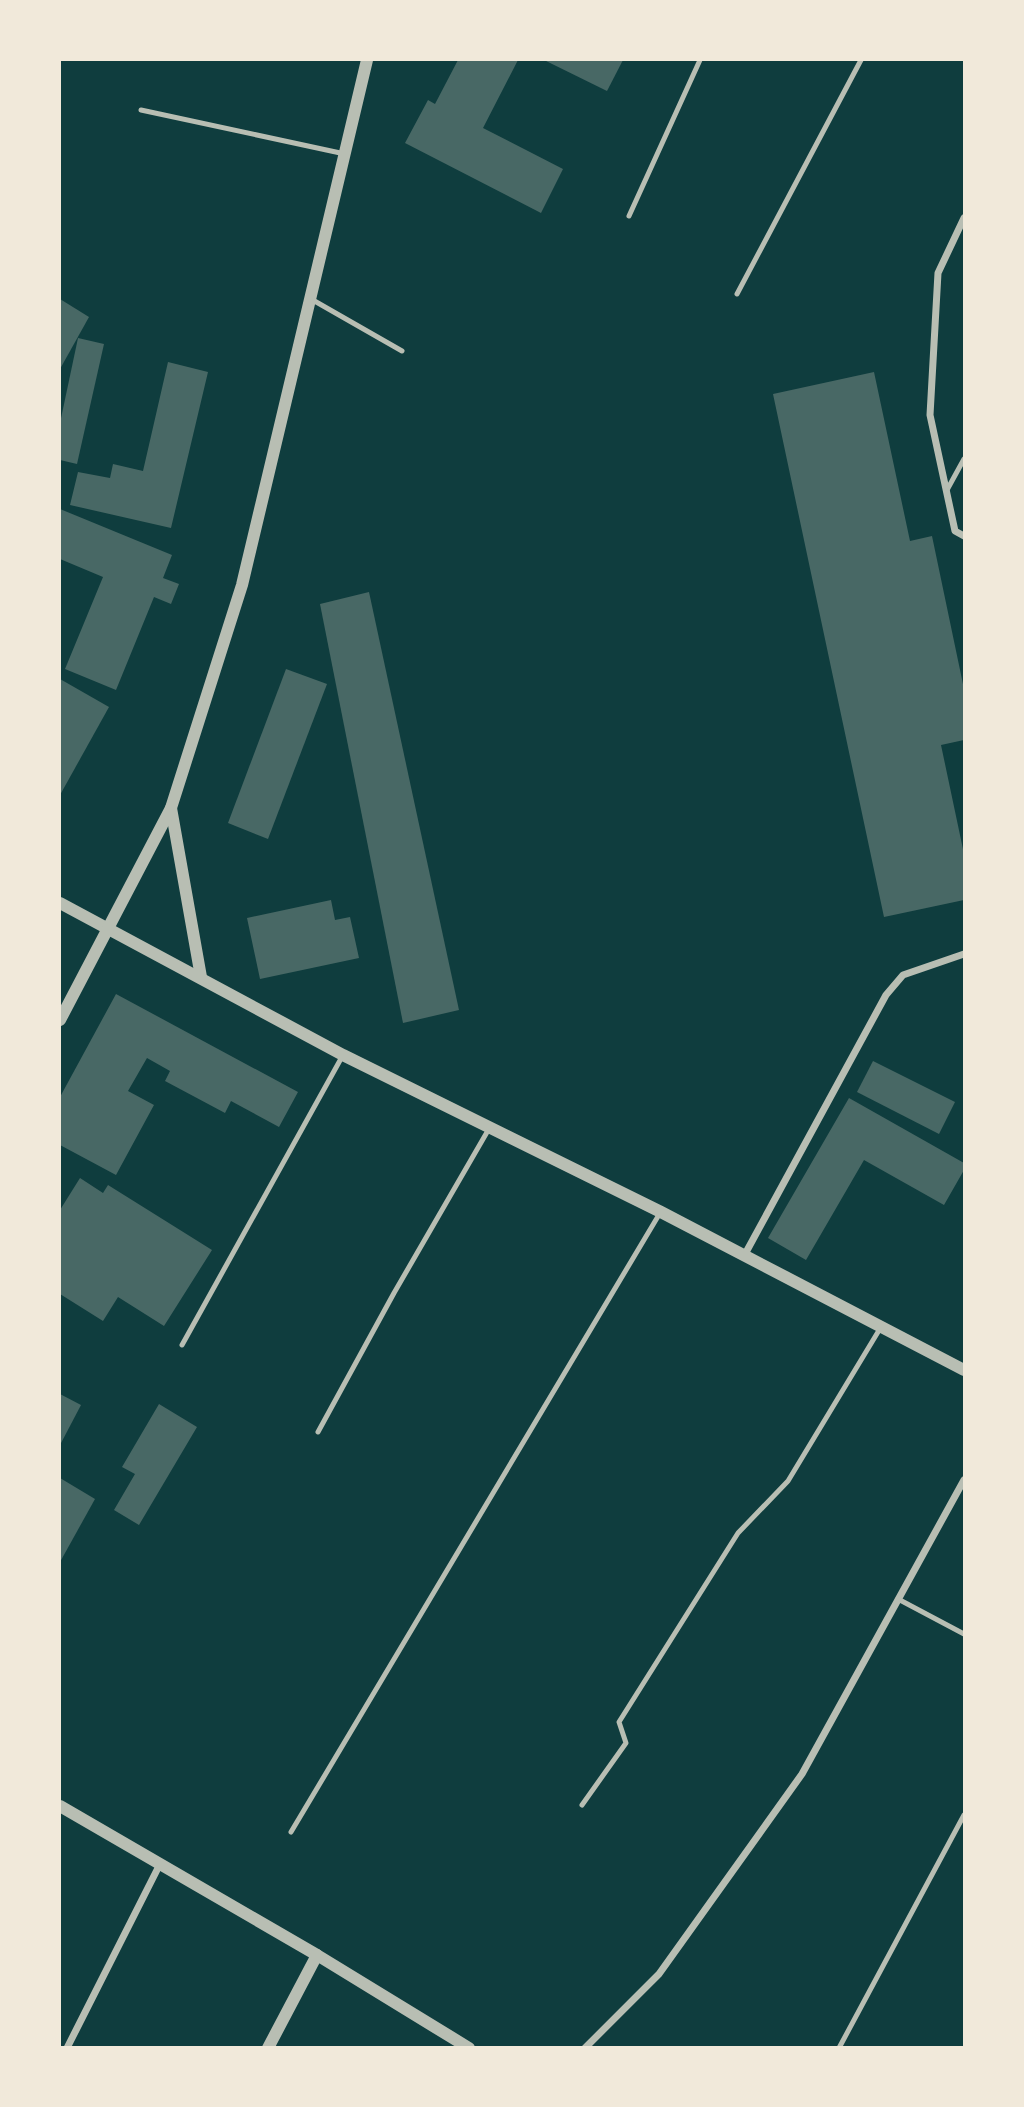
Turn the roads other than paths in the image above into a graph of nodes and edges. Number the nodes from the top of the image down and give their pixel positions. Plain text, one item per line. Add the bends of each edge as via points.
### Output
1 (367, 60) edge
2 (700, 60) edge
3 (861, 60) edge
4 (141, 110) dead end
5 (345, 154) junction
6 (629, 216) dead end
7 (964, 218) edge
8 (737, 294) dead end
9 (309, 297) junction
10 (402, 351) dead end
11 (964, 459) edge
12 (947, 490) junction
13 (964, 536) edge
14 (171, 808) junction
15 (60, 903) edge
16 (108, 929) junction
17 (964, 954) edge
18 (201, 977) junction
19 (60, 1020) edge
20 (343, 1055) junction
21 (491, 1127) junction
22 (661, 1212) junction
23 (744, 1256) junction
24 (881, 1327) junction
25 (181, 1345) dead end
26 (964, 1370) edge
27 (318, 1432) dead end
28 (964, 1480) edge
29 (898, 1599) junction
30 (964, 1634) edge
31 (582, 1805) dead end
32 (60, 1806) edge
33 (964, 1815) edge
34 (290, 1832) dead end
35 (160, 1864) junction
36 (317, 1955) junction
37 (67, 2048) edge
38 (268, 2048) edge
39 (469, 2048) edge
40 (585, 2048) edge
41 (839, 2048) edge

1 - 5 street
2 - 6 lane
3 - 8 lane
4 - 5 lane
5 - 9 street
7 - 12 street via 938,274 930,415
9 - 10 lane
9 - 14 street via 242,584
11 - 12 lane
12 - 13 street via 955,531
14 - 16 street
14 - 18 street
15 - 16 street
16 - 18 street
16 - 19 street
17 - 23 street via 903,975 886,995
18 - 20 street
20 - 21 street
20 - 25 lane
21 - 22 street
21 - 27 lane
22 - 23 street
22 - 34 lane
23 - 24 street
24 - 26 street
24 - 31 lane via 788,1481 738,1533 710,1574 619,1722 626,1743
28 - 29 street
29 - 30 lane
29 - 40 street via 802,1774 659,1974
32 - 35 street
33 - 41 lane
35 - 36 street
35 - 37 street
36 - 38 street
36 - 39 street

